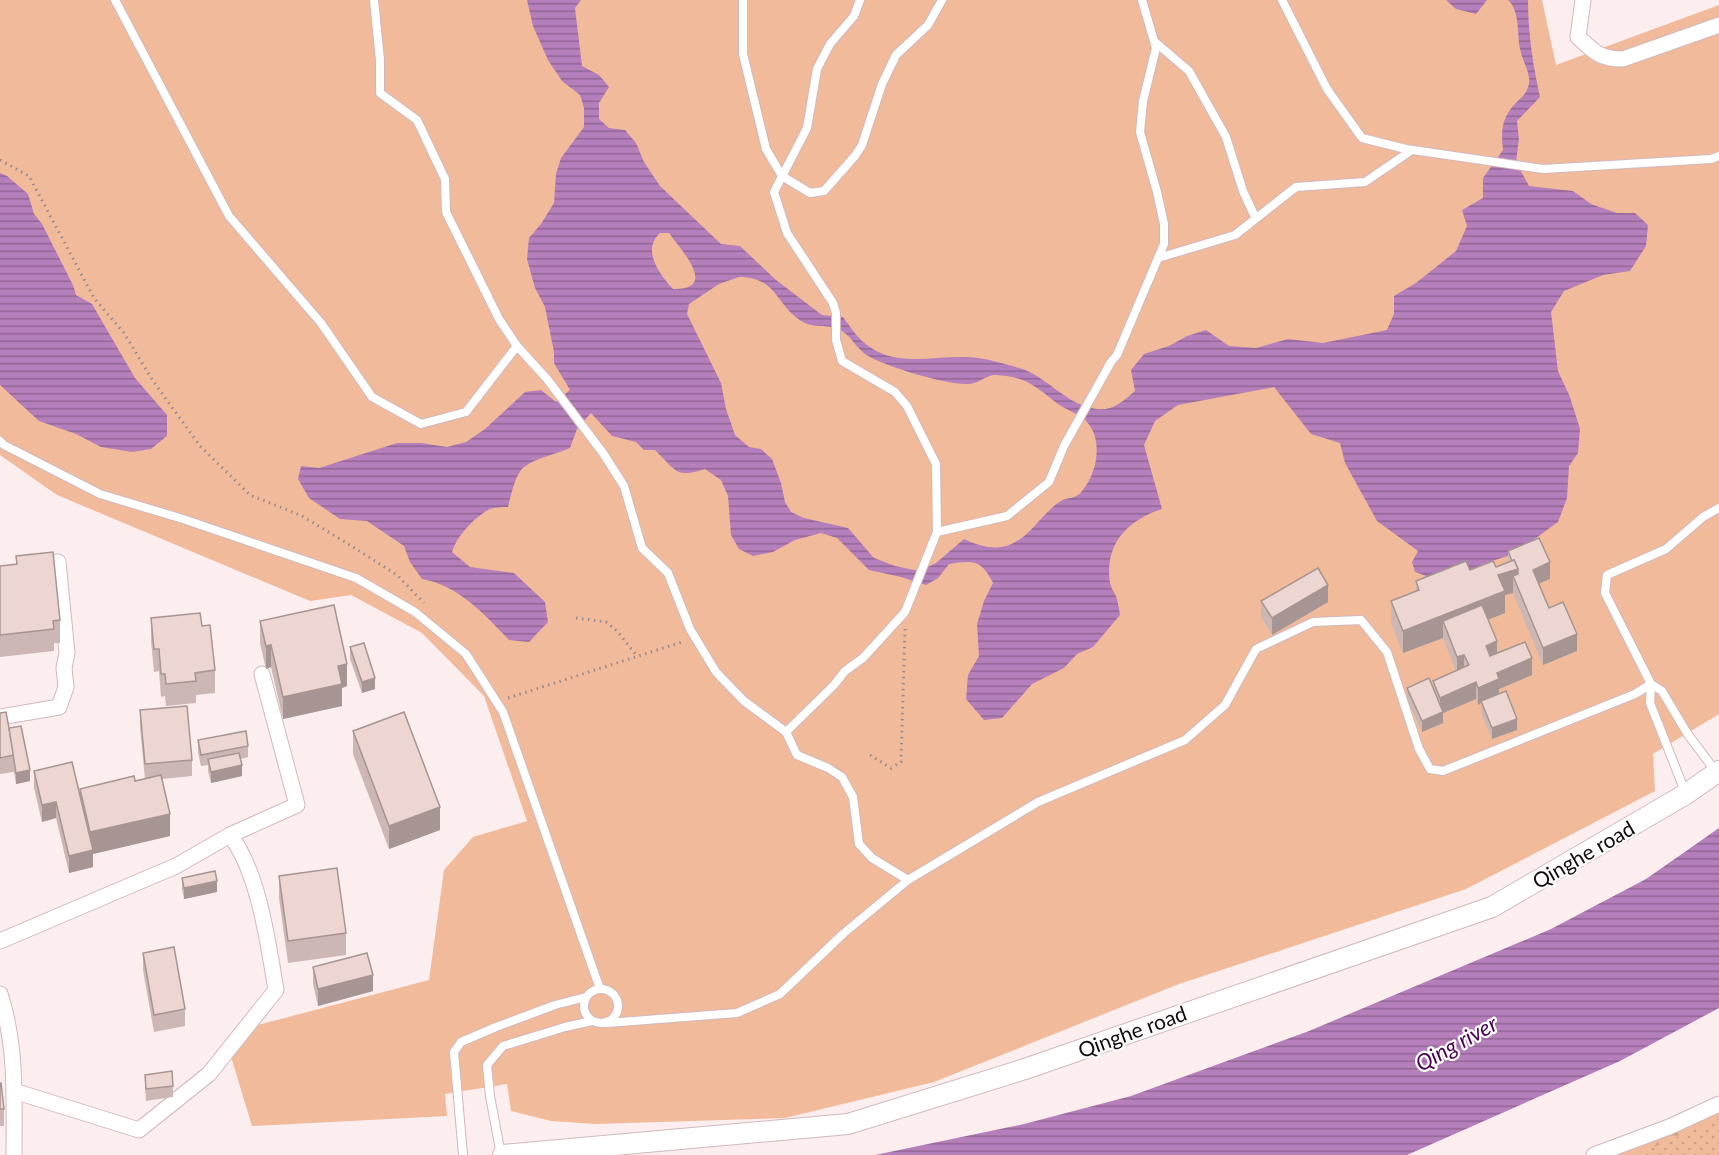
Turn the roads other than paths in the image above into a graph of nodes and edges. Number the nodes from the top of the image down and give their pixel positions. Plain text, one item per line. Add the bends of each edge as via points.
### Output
1 (115, 0) edge
2 (374, 0) edge
3 (742, 0) edge
4 (860, 0) edge
5 (942, 0) edge
6 (1142, 0) edge
7 (1282, 0) edge
8 (1583, 0) edge
9 (1719, 25) edge
10 (1154, 42) junction
11 (1412, 150) junction
12 (1719, 156) edge
13 (782, 176) junction
14 (1255, 217) junction
15 (1158, 258) junction
16 (517, 346) junction
17 (0, 441) edge
18 (1719, 508) edge
19 (937, 532) junction
20 (58, 562) dead end
21 (262, 674) dead end
22 (1651, 684) junction
23 (0, 717) edge
24 (786, 732) junction
25 (1718, 772) edge
26 (1686, 794) junction
27 (230, 834) junction
28 (908, 880) junction
29 (0, 941) edge
30 (600, 989) junction
31 (0, 994) edge
32 (586, 997) junction
33 (592, 1021) junction
34 (607, 1023) junction
35 (14, 1091) junction
36 (1719, 1104) edge
37 (14, 1155) edge
38 (463, 1155) edge
39 (502, 1155) edge
40 (1594, 1155) edge

1 - 16 lane via 230,216 321,323 372,396 421,424 466,412
2 - 16 lane via 380,93 417,120 445,179 446,212 494,310
3 - 13 lane via 743,54 766,149
4 - 13 lane via 854,16 830,44 817,69 807,128
5 - 13 lane via 928,25 896,55 862,145 833,182 824,191 810,193
6 - 10 lane
7 - 11 lane via 1327,88 1362,138
8 - 9 street via 1578,37 1596,54 1609,59 1623,59
10 - 14 lane via 1189,71 1226,137
10 - 15 lane via 1140,132 1164,224 1164,244
11 - 12 lane via 1543,169
11 - 14 lane via 1365,182 1296,187
13 - 19 lane via 774,192 787,233 833,303 842,361 895,392 907,406 936,465
14 - 15 lane via 1234,234
15 - 19 lane via 1117,355 1064,446 1049,482 1007,516
16 - 24 lane via 548,380 624,486 642,548 668,573 695,637 716,672 737,694
17 - 30 lane via 100,494 356,578 415,612 466,654 503,712
18 - 22 lane via 1666,549 1607,575 1605,593
19 - 24 lane via 905,612
20 - 23 street via 67,653 66,687 59,707
21 - 27 street via 297,805
22 - 25 lane via 1662,691 1687,733
22 - 26 lane via 1650,703
22 - 28 lane via 1635,694 1443,771 1430,769 1419,750 1388,652 1361,620 1313,622 1256,649 1225,705 1185,740 1038,802
24 - 28 lane via 797,755 842,777 853,797 858,844 872,858
25 - 26 street, Qinghe road
26 - 39 street, Qinghe road via 1492,907 1025,1069 848,1124
27 - 29 street via 176,866
27 - 35 street via 250,876 265,928 276,990 209,1074 139,1130
28 - 34 lane via 780,994 737,1013
30 - 32 lane
30 - 34 lane via 612,993 618,1003 616,1015
31 - 35 street via 7,1017
32 - 33 lane via 584,1013
32 - 38 lane via 496,1027 461,1042 453,1052
33 - 34 lane
33 - 39 lane via 503,1046 487,1065
35 - 37 street
36 - 40 street

